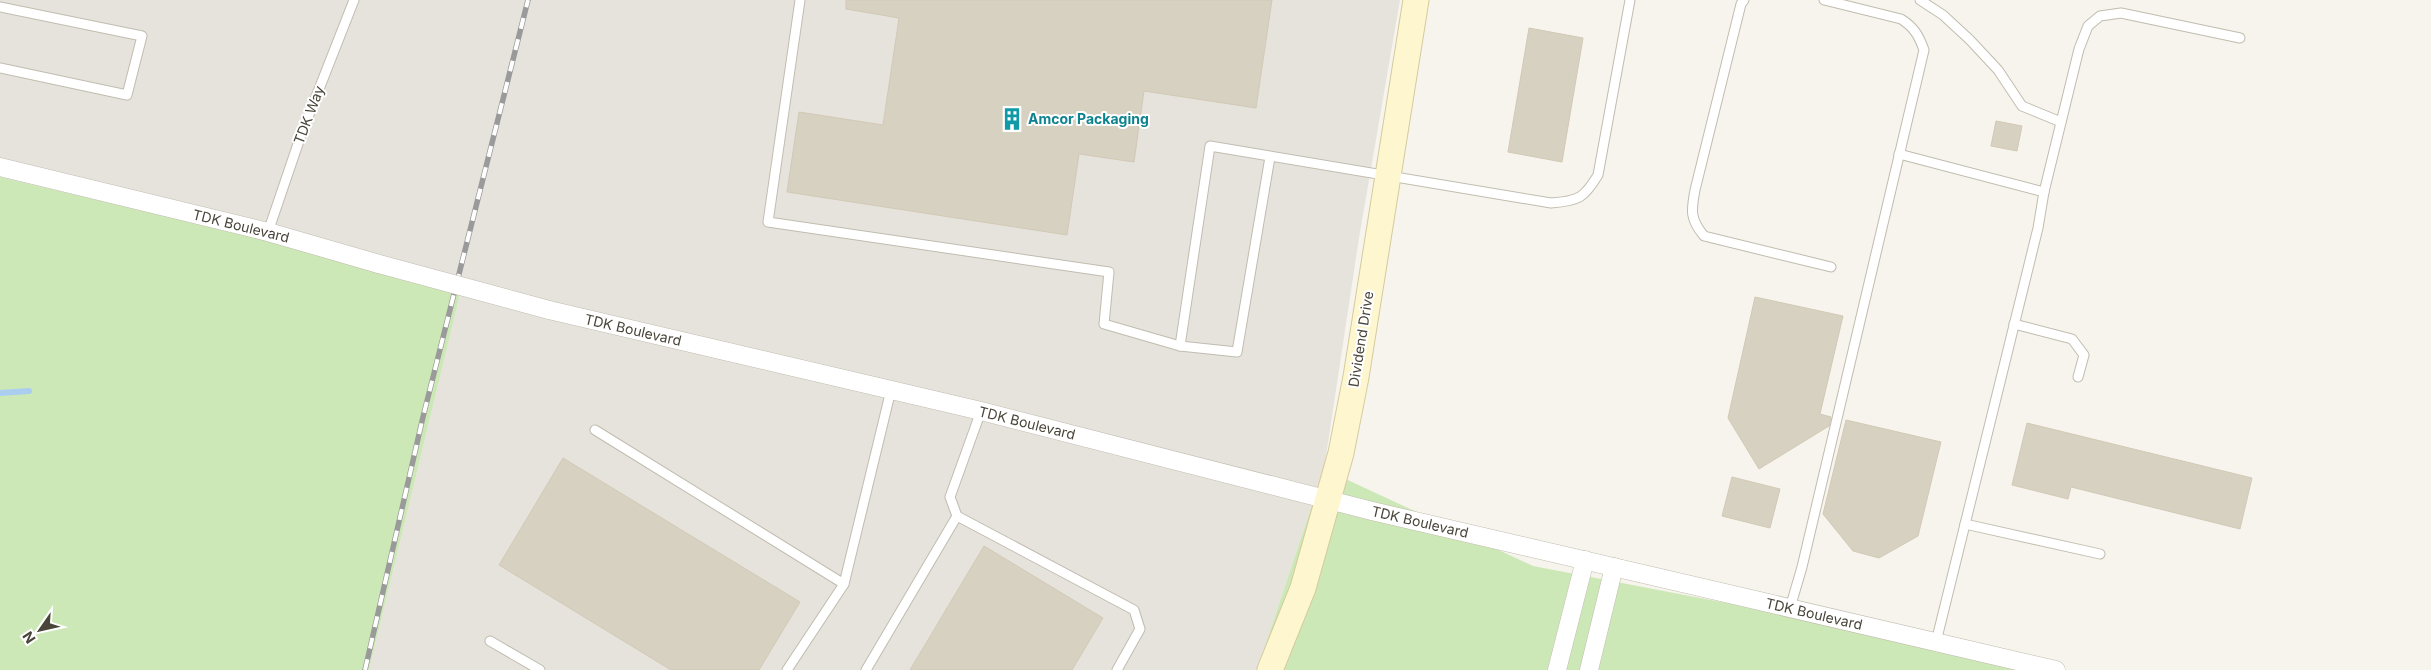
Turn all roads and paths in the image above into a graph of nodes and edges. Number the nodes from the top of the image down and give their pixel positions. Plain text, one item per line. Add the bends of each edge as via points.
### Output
1 (354, 0) edge
2 (800, 0) edge
3 (1416, 0) edge
4 (1630, 0) edge
5 (1744, 0) edge
6 (1824, 0) edge
7 (1920, 0) edge
8 (0, 7) edge
9 (2240, 38) dead end
10 (0, 68) edge
11 (2061, 122) junction
12 (1899, 154) junction
13 (1270, 157) junction
14 (0, 168) edge
15 (1388, 174) junction
16 (2044, 192) junction
17 (268, 232) junction
18 (1832, 267) dead end
19 (2014, 324) junction
20 (1180, 346) junction
21 (2078, 377) dead end
22 (891, 390) junction
23 (981, 411) junction
24 (595, 430) dead end
25 (1327, 500) junction
26 (957, 516) junction
27 (1966, 524) junction
28 (2100, 554) dead end
29 (1585, 560) junction
30 (1614, 567) junction
31 (844, 584) junction
32 (1790, 608) junction
33 (490, 641) dead end
34 (1936, 642) junction
35 (540, 670) edge
36 (787, 670) edge
37 (866, 670) edge
38 (1117, 670) edge
39 (1270, 670) edge
40 (1557, 670) edge
41 (1589, 670) edge
42 (2056, 670) edge

1 - 17 lane, TDK Way via 301,135
2 - 20 lane via 768,222 1109,272 1104,324
3 - 15 street, Dividend Drive
4 - 15 lane via 1598,175 1588,192 1580,198 1552,203
5 - 18 lane via 1695,190 1693,222 1704,236
6 - 12 lane via 1901,19 1918,34 1924,50
7 - 11 lane via 1943,15 1970,40 1998,70 2022,106
8 - 10 lane via 142,36 127,95
9 - 11 lane via 2121,13 2100,16 2088,26 2079,49
11 - 16 lane
12 - 16 lane
12 - 32 lane
13 - 15 lane
13 - 20 lane via 1237,352
13 - 20 lane via 1210,146
14 - 17 street, TDK Boulevard
15 - 25 street, Dividend Drive via 1342,453
16 - 19 lane
17 - 22 street, TDK Boulevard, bridge via 549,310
19 - 21 lane via 2072,339 2084,355
19 - 27 lane
22 - 23 street, TDK Boulevard
22 - 31 lane
23 - 25 street, TDK Boulevard
23 - 26 lane via 950,497
24 - 31 lane
25 - 29 street, TDK Boulevard
25 - 39 street, Dividend Drive via 1303,588
26 - 37 lane
26 - 38 lane via 1134,610 1140,629
27 - 28 lane
27 - 34 lane
29 - 30 street, TDK Boulevard
29 - 40 street
30 - 32 street, TDK Boulevard
30 - 41 street
31 - 36 lane
32 - 34 street, TDK Boulevard
33 - 35 lane
34 - 42 street, TDK Boulevard

